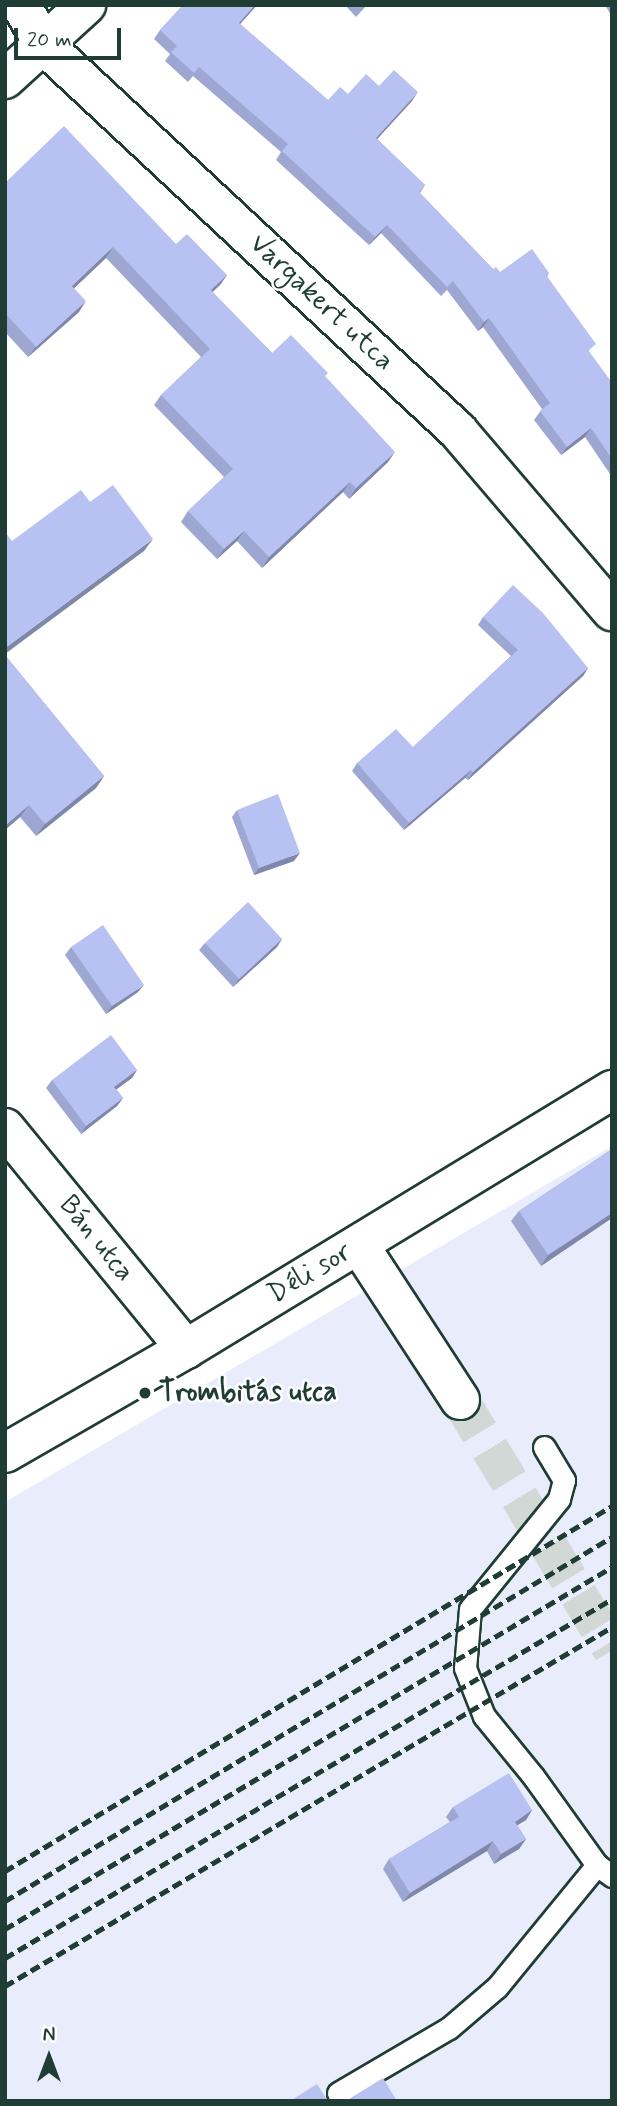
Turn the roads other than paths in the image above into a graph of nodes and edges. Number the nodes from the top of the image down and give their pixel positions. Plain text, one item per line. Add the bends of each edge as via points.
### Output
1 (22, 5) edge
2 (86, 5) edge
3 (45, 46) junction
4 (5, 79) edge
5 (612, 611) edge
6 (612, 1090) edge
7 (5, 1128) edge
8 (359, 1245) junction
9 (186, 1349) junction
10 (460, 1400) tunnel mouth
11 (544, 1447) dead end
12 (5, 1453) edge
13 (604, 1870) edge
14 (338, 2092) dead end

1 - 3 street, Vargakert utca
2 - 3 street
3 - 4 street
3 - 5 street, Vargakert utca via 458,431
6 - 8 street, Déli sor
7 - 9 street, Bán utca
8 - 9 street, Déli sor
8 - 10 street
9 - 12 street, Déli sor
11 - 13 lane via 564,1480 559,1499 470,1609 465,1668 484,1716
13 - 14 lane via 497,1987 449,2028

